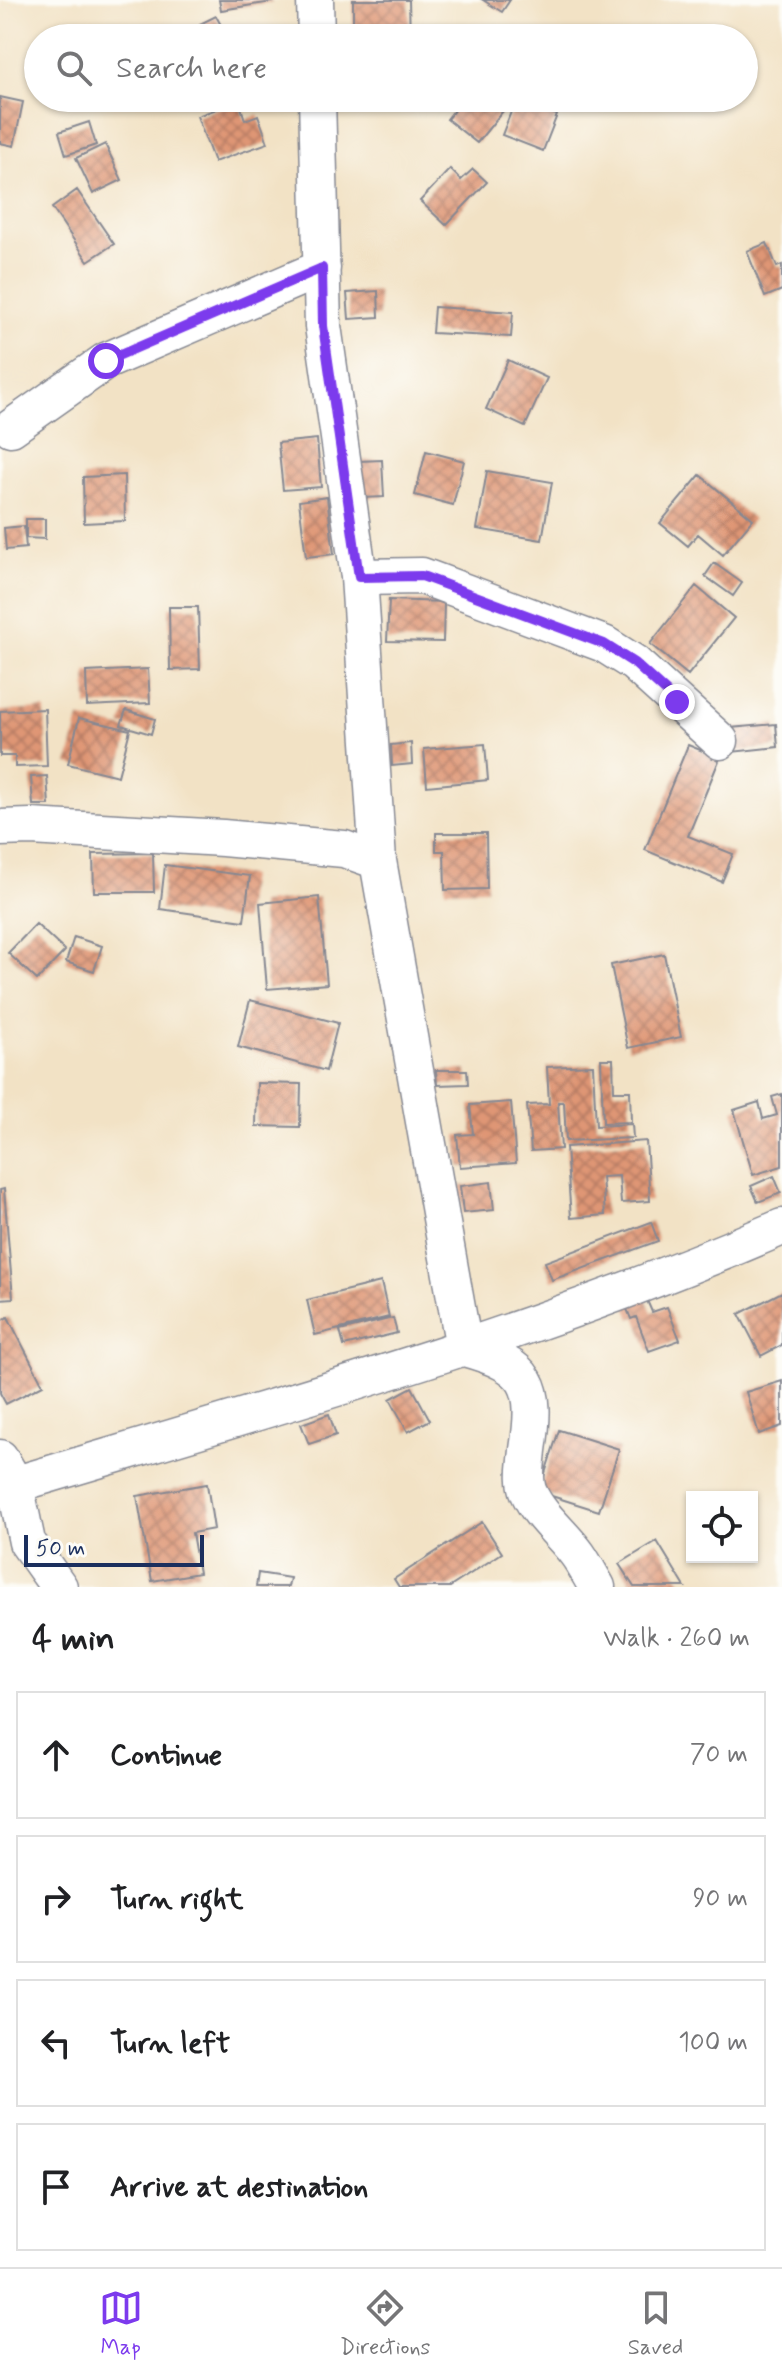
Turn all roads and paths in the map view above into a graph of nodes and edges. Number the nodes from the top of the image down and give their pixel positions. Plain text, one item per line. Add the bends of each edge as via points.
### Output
1 (315, 0) edge
2 (316, 24) edge
3 (317, 112) edge
4 (322, 268) junction
5 (11, 428) dead end
6 (359, 577) junction
7 (720, 741) dead end
8 (0, 828) edge
9 (378, 861) junction
10 (782, 1227) edge
11 (464, 1348) junction
12 (5, 1477) edge
13 (59, 1587) edge
14 (597, 1587) edge

1 - 2 street
3 - 4 street
4 - 5 street via 106,361
4 - 6 street via 323,326
6 - 7 street via 422,576 604,644 634,663
6 - 9 street
8 - 9 street via 344,849
9 - 11 street
10 - 11 street
11 - 12 street
11 - 14 street via 511,1365 525,1381 532,1424 527,1489
12 - 13 street via 27,1542

